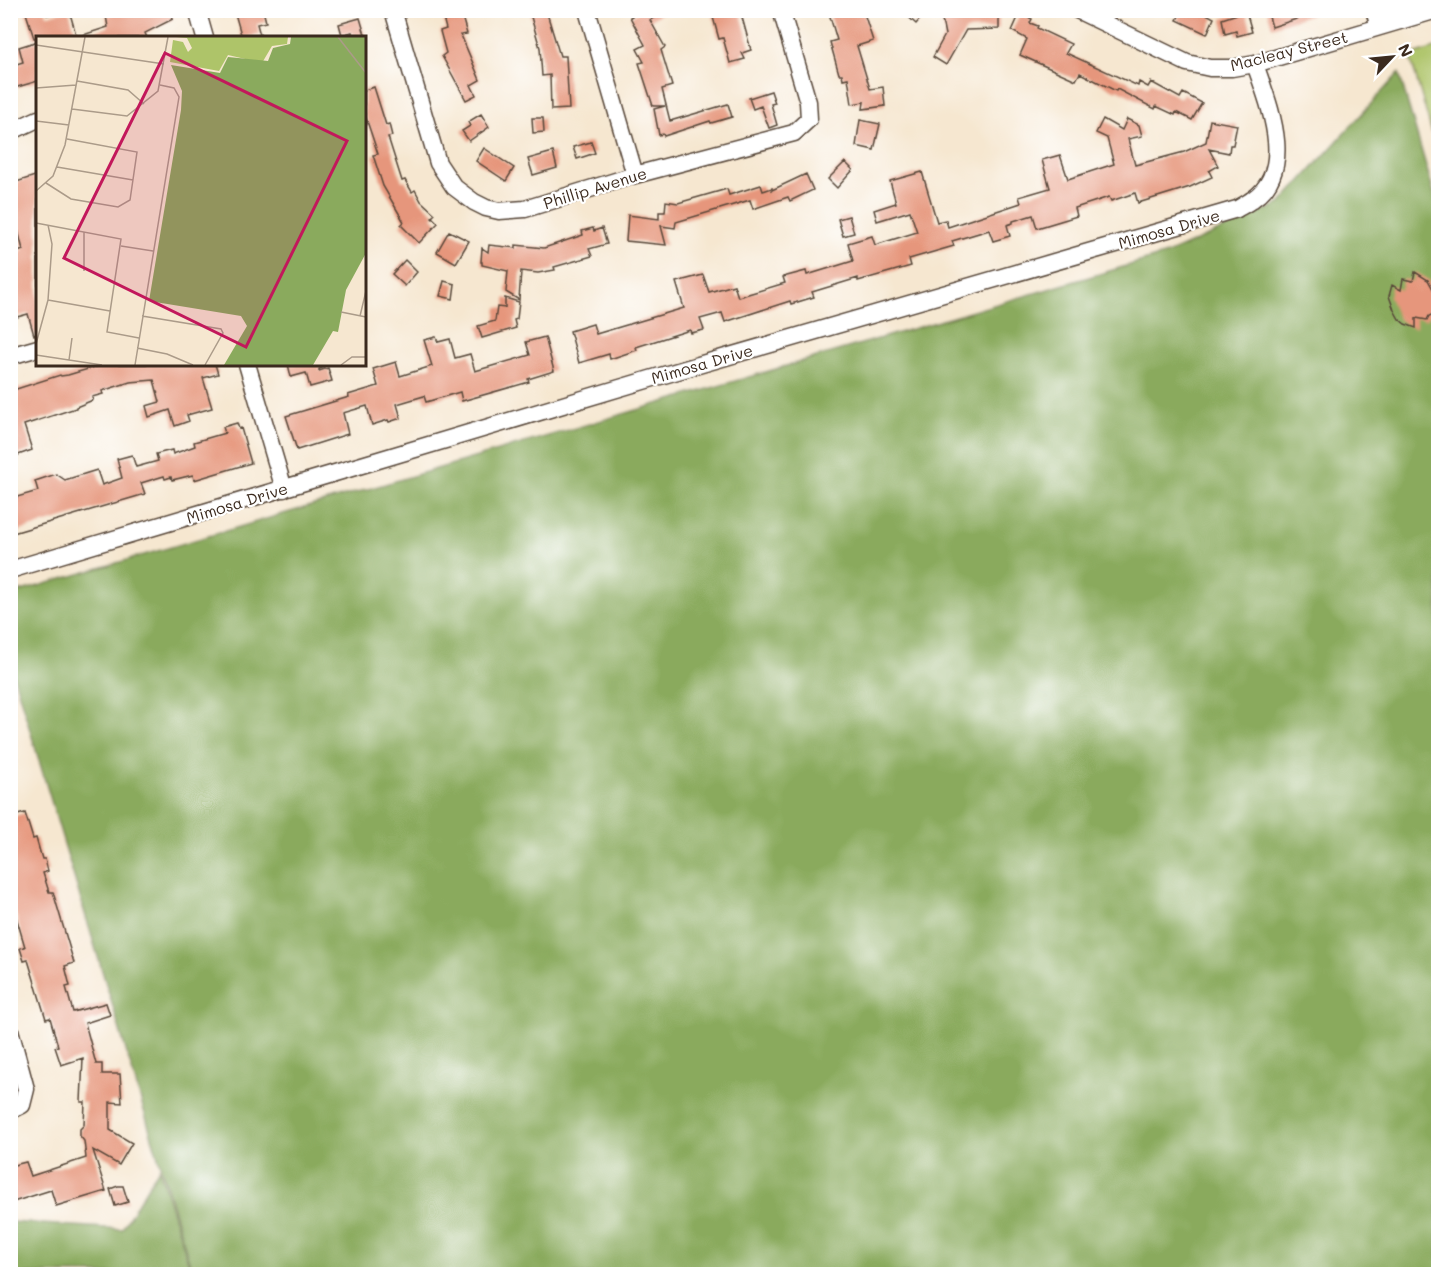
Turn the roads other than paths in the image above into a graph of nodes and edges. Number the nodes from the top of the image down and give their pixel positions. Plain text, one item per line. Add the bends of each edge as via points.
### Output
1 (197, 10) edge
2 (393, 10) edge
3 (587, 10) edge
4 (781, 10) edge
5 (1077, 10) edge
6 (1374, 10) edge
7 (1437, 10) edge
8 (1103, 16) edge
9 (1379, 27) junction
10 (204, 36) edge
11 (1255, 64) junction
12 (36, 120) edge
13 (10, 132) edge
14 (635, 175) junction
15 (36, 349) edge
16 (10, 356) edge
17 (248, 366) edge
18 (284, 489) junction
19 (10, 570) edge
20 (10, 1030) edge
21 (10, 1111) edge

1 - 10 street
2 - 14 street, Phillip Avenue via 438,164 454,187 474,202 499,211 525,209
3 - 14 street
4 - 14 street, Phillip Avenue via 808,102 806,124 794,132
5 - 8 street, Macleay Street
6 - 9 street
7 - 9 street, Macleay Street
8 - 11 street, Macleay Street via 1187,63 1210,68
9 - 11 street, Macleay Street
11 - 18 street, Mimosa Drive via 1272,116 1277,152 1267,184 1255,198 1237,209
12 - 13 street
15 - 16 street
17 - 18 street
18 - 19 street, Mimosa Drive
20 - 21 street via 26,1089 22,1105

